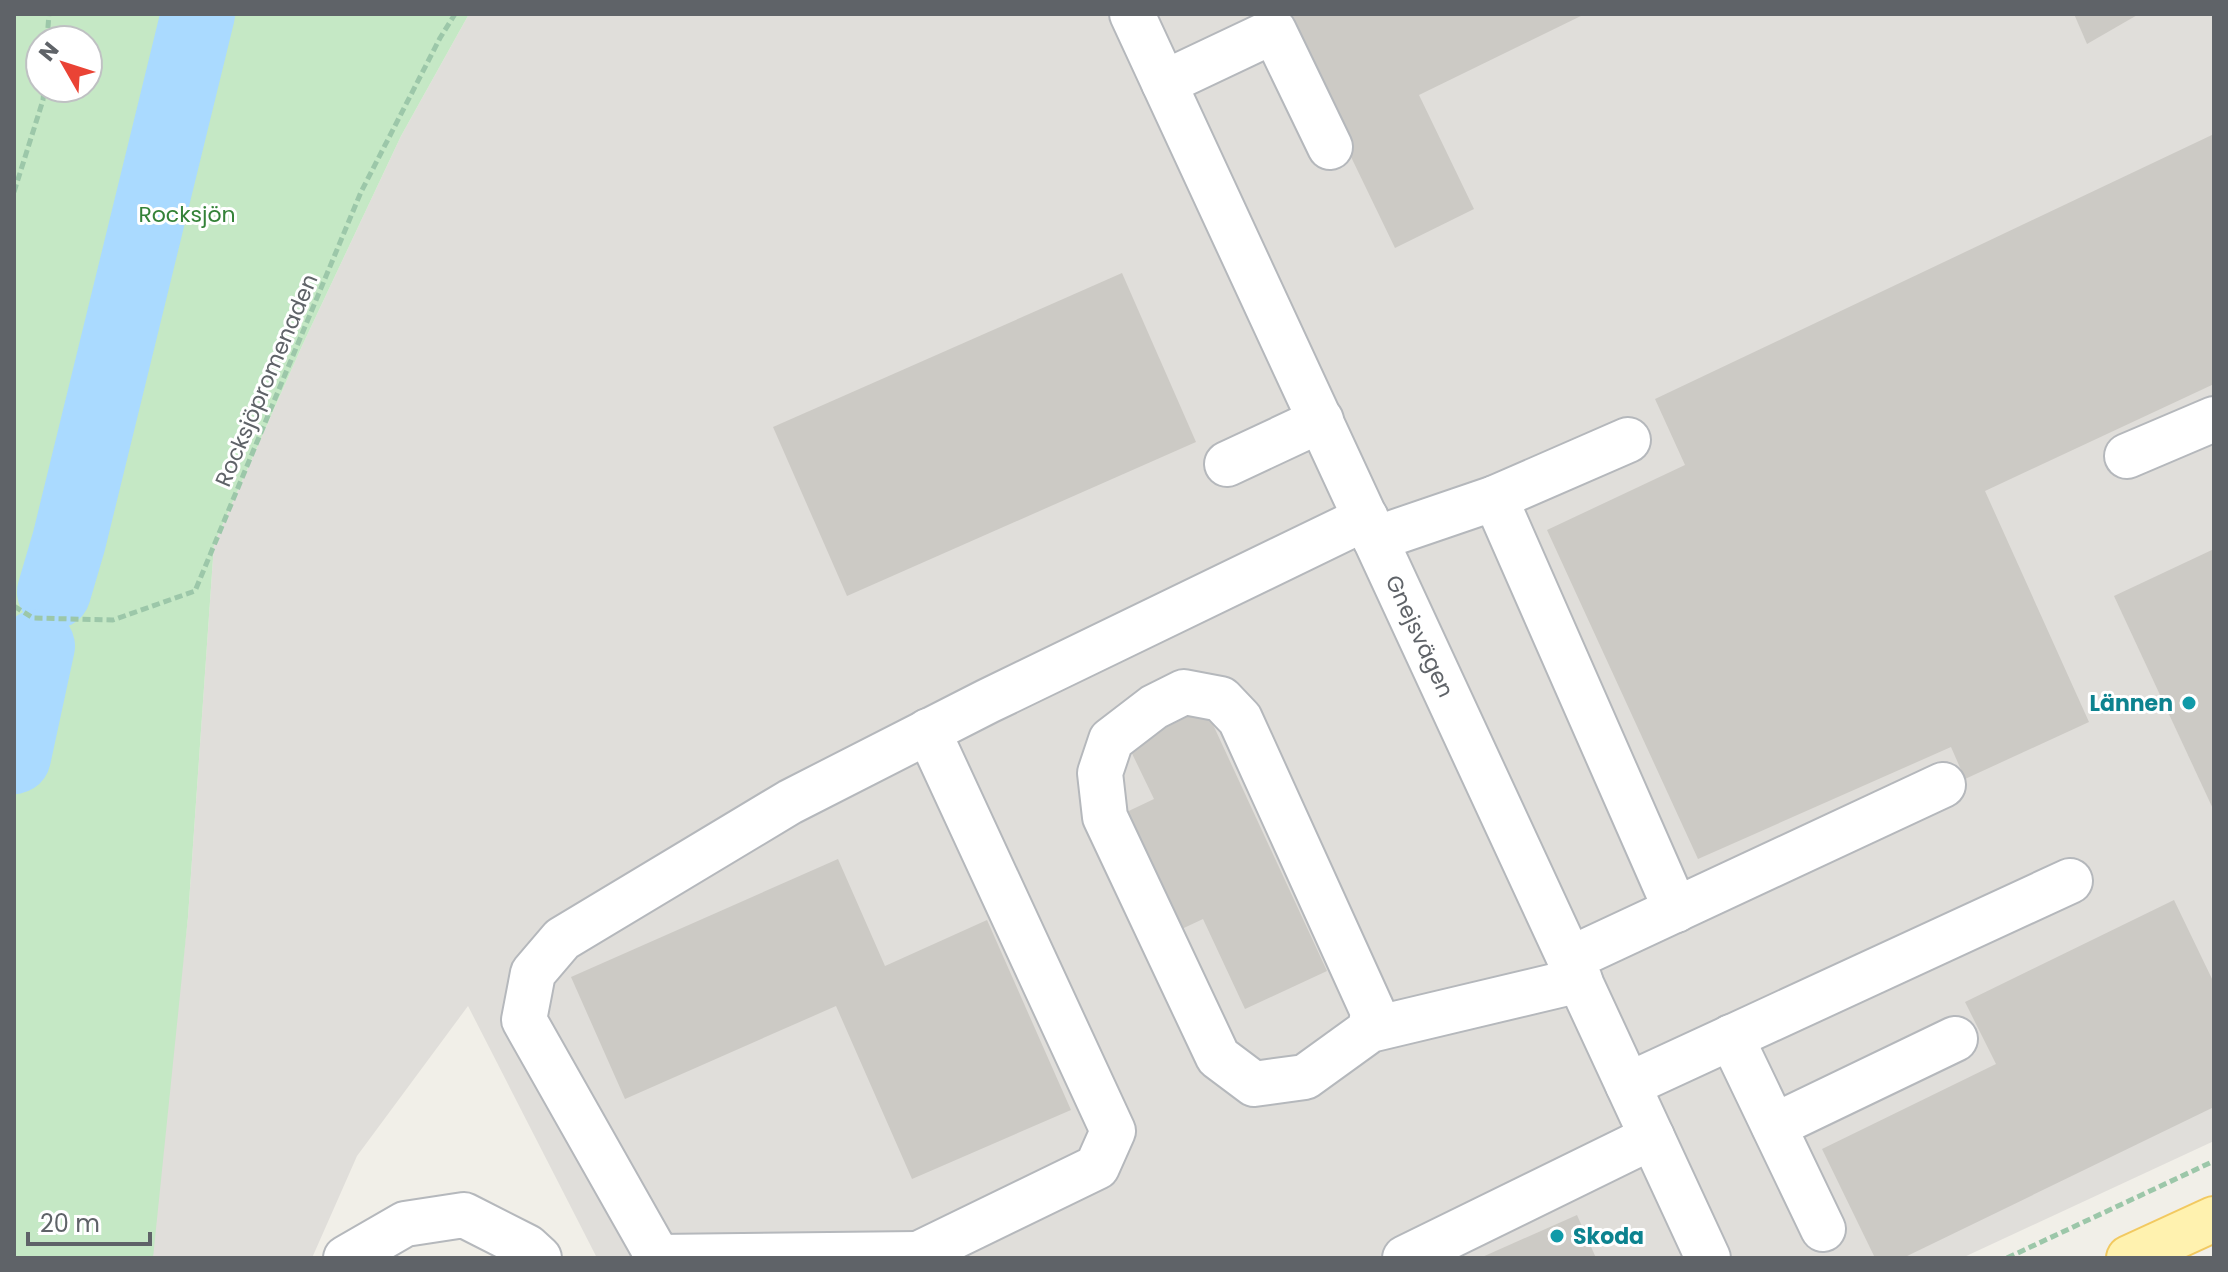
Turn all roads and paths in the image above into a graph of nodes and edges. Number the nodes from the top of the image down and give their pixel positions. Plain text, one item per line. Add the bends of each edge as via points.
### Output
1 (455, 14) edge
2 (1132, 14) edge
3 (1164, 83) junction
4 (42, 104) edge
5 (1330, 147) dead end
6 (14, 192) edge
7 (2214, 419) edge
8 (1321, 420) junction
9 (1628, 440) dead end
10 (2127, 456) dead end
11 (1227, 464) dead end
12 (1495, 498) junction
13 (1371, 528) junction
14 (14, 606) edge
15 (928, 731) junction
16 (1943, 785) dead end
17 (2070, 881) dead end
18 (1676, 910) junction
19 (1575, 969) junction
20 (1370, 1030) junction
21 (1731, 1037) junction
22 (1955, 1039) dead end
23 (1628, 1085) junction
24 (1774, 1126) junction
25 (1652, 1137) junction
26 (2214, 1161) edge
27 (2214, 1219) edge
28 (1823, 1229) dead end
29 (919, 1256) edge
30 (346, 1258) edge
31 (539, 1258) edge
32 (1405, 1258) edge
33 (1708, 1258) edge
34 (2007, 1258) edge
35 (2129, 1258) edge

1 - 14 path, Rocksjöpromenaden via 361,192 195,591 113,620 33,618
2 - 3 street, Gnejsvägen
3 - 5 street via 1274,31
3 - 8 street, Gnejsvägen
4 - 6 path
7 - 10 street
8 - 11 street
8 - 13 street, Gnejsvägen
9 - 12 street
12 - 13 street
12 - 18 street
13 - 15 street
13 - 19 street, Gnejsvägen
15 - 29 street via 1113,1131 1097,1167
15 - 29 street via 790,802 562,939 533,973 524,1020 658,1257
16 - 18 street
17 - 21 street
18 - 19 street
19 - 20 street
19 - 23 street, Gnejsvägen
20 - 20 street via 1373,1012 1240,719 1221,699 1184,692 1111,740 1100,773 1105,817 1218,1057 1254,1084 1305,1077
21 - 23 street
21 - 24 street
22 - 24 street
23 - 25 street, Gnejsvägen
24 - 28 street
25 - 32 street
25 - 33 street, Gnejsvägen
26 - 34 path
27 - 35 main road
30 - 31 street via 405,1224 464,1215

